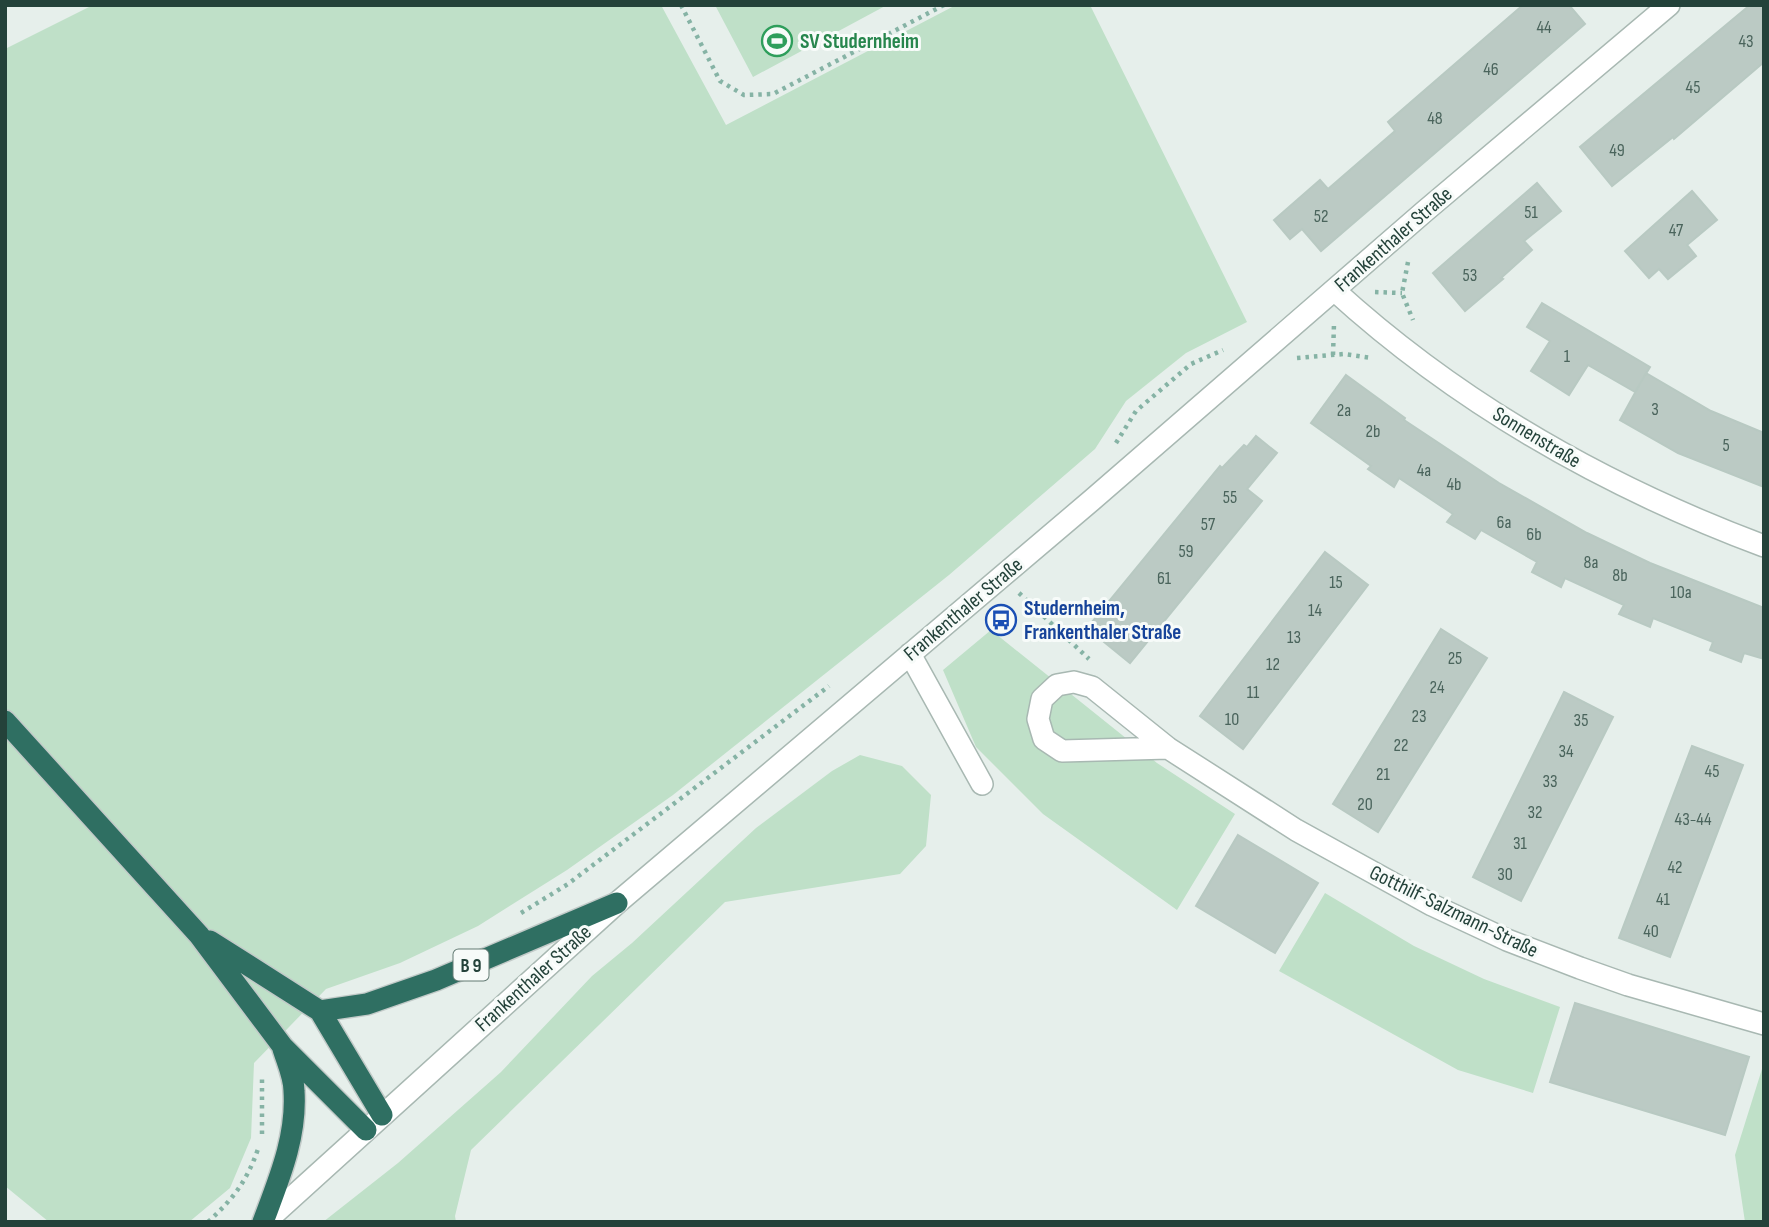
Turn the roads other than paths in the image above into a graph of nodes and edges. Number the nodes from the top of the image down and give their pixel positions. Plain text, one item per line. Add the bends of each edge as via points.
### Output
1 (1670, 5) edge
2 (1334, 290) junction
3 (1764, 546) edge
4 (910, 654) junction
5 (5, 721) edge
6 (1168, 748) junction
7 (982, 784) dead end
8 (617, 903) junction
9 (199, 935) junction
10 (320, 1011) junction
11 (1764, 1024) edge
12 (283, 1047) junction
13 (382, 1115) junction
14 (366, 1130) junction
15 (264, 1222) edge

1 - 2 street, Frankenthaler Straße
2 - 3 street, Sonnenstraße via 1390,339 1522,429 1607,479
2 - 4 street, Frankenthaler Straße
4 - 7 street
4 - 8 street, Frankenthaler Straße
5 - 9 highway
6 - 6 street, Gotthilf-Salzmann-Straße via 1092,687 1074,682 1057,685 1042,699 1038,719 1044,738 1062,751
6 - 11 street, Gotthilf-Salzmann-Straße via 1296,830 1432,905 1507,940 1628,985
8 - 10 highway, B 9 via 436,980 367,1004
8 - 13 street, Frankenthaler Straße
9 - 10 highway
9 - 12 highway
10 - 13 highway
12 - 14 highway
12 - 15 highway via 294,1088 293,1128
13 - 14 street, Frankenthaler Straße
14 - 15 street, Frankenthaler Straße

